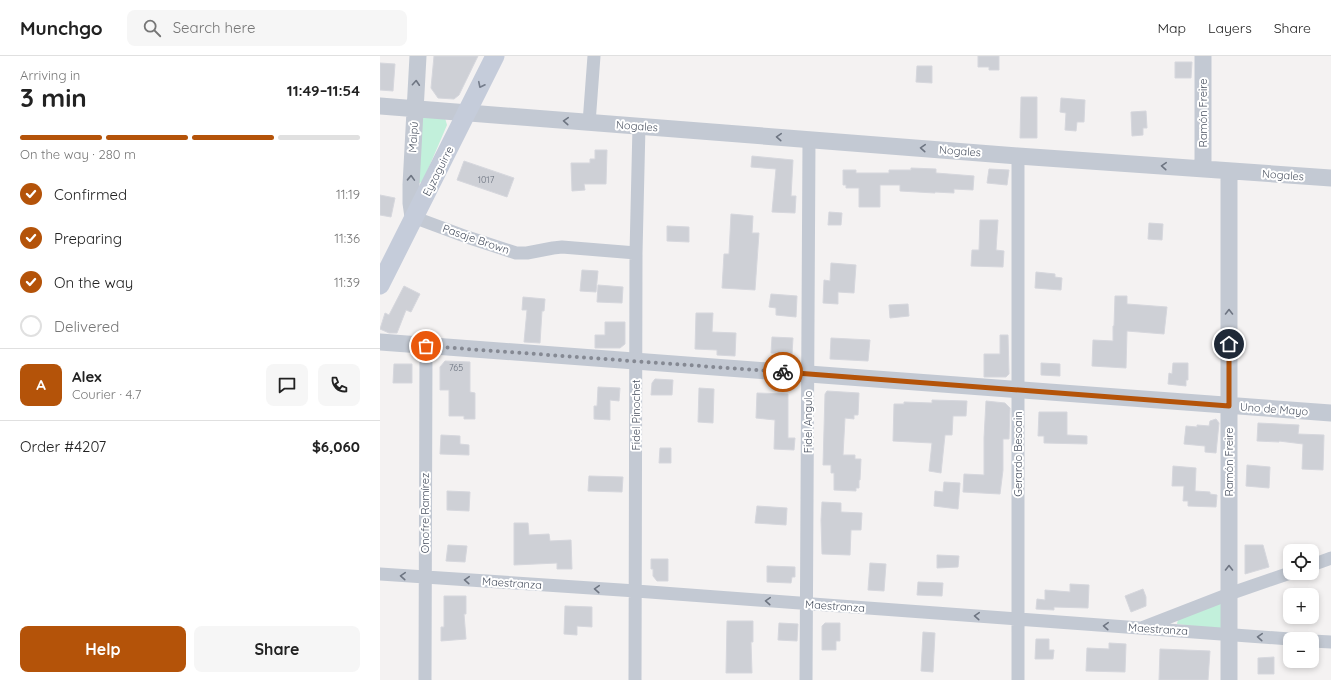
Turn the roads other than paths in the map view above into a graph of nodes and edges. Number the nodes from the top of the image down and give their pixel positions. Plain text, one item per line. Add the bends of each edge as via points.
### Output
1 (418, 56) edge
2 (495, 56) edge
3 (594, 56) edge
4 (1203, 56) edge
5 (380, 106) edge
6 (415, 109) junction
7 (467, 113) junction
8 (589, 123) junction
9 (639, 126) junction
10 (809, 140) junction
11 (1018, 156) junction
12 (1203, 169) junction
13 (1229, 171) junction
14 (1331, 178) edge
15 (413, 217) junction
16 (636, 253) junction
17 (380, 286) edge
18 (380, 342) edge
19 (426, 346) junction
20 (637, 362) junction
21 (808, 374) junction
22 (1018, 390) junction
23 (1229, 406) junction
24 (1331, 413) edge
25 (1331, 558) edge
26 (1319, 562) edge
27 (380, 574) edge
28 (1283, 575) edge
29 (425, 578) junction
30 (636, 591) junction
31 (1229, 594) junction
32 (807, 603) junction
33 (1018, 620) junction
34 (1140, 628) junction
35 (1229, 635) junction
36 (1283, 639) edge
37 (1319, 641) edge
38 (1331, 642) edge
39 (424, 680) edge
40 (635, 680) edge
41 (806, 680) edge
42 (1018, 680) edge
43 (1229, 680) edge

6 -> 1 street, Maipú
2 -> 7 main road, Eyzaguirre
3 - 8 street
4 - 12 street, Ramón Freire
5 - 6 street, Nogales
6 - 7 street, Nogales
15 -> 6 street, Maipú via 411,185
8 -> 7 street, Nogales
7 - 15 main road, Eyzaguirre
8 - 9 street, Nogales
10 -> 9 street, Nogales
9 - 16 street, Fidel Pinochet
11 -> 10 street, Nogales
10 - 21 street, Fidel Angulo
12 -> 11 street, Nogales
11 - 22 street, Gerardo Besoain
12 - 13 street, Nogales
13 - 14 street, Nogales
23 -> 13 street, Ramón Freire
15 - 16 street, Pasaje Brown via 516,253 562,247
15 - 17 main road, Eyzaguirre
16 - 20 street, Fidel Pinochet
18 - 19 street, Uno de Mayo
19 - 20 street, Uno de Mayo
19 - 29 street, Onofre Ramírez
20 - 21 street, Uno de Mayo
20 - 30 street, Fidel Pinochet
21 - 22 street, Uno de Mayo
21 - 32 street, Fidel Angulo
22 - 23 street, Uno de Mayo
22 - 33 street, Gerardo Besoain
23 - 24 street, Uno de Mayo
31 -> 23 street, Ramón Freire
25 - 26 street
29 -> 27 street, Maestranza
28 - 31 street
30 -> 29 street, Maestranza
29 - 39 street, Onofre Ramírez
32 -> 30 street, Maestranza
30 - 40 street, Fidel Pinochet
31 - 34 street
31 - 35 street, Ramón Freire
33 -> 32 street, Maestranza
32 - 41 street, Fidel Angulo
34 -> 33 street, Maestranza
33 - 42 street, Gerardo Besoain
34 - 35 street, Maestranza
36 -> 35 street, Maestranza
35 - 43 street, Ramón Freire
37 - 38 street

